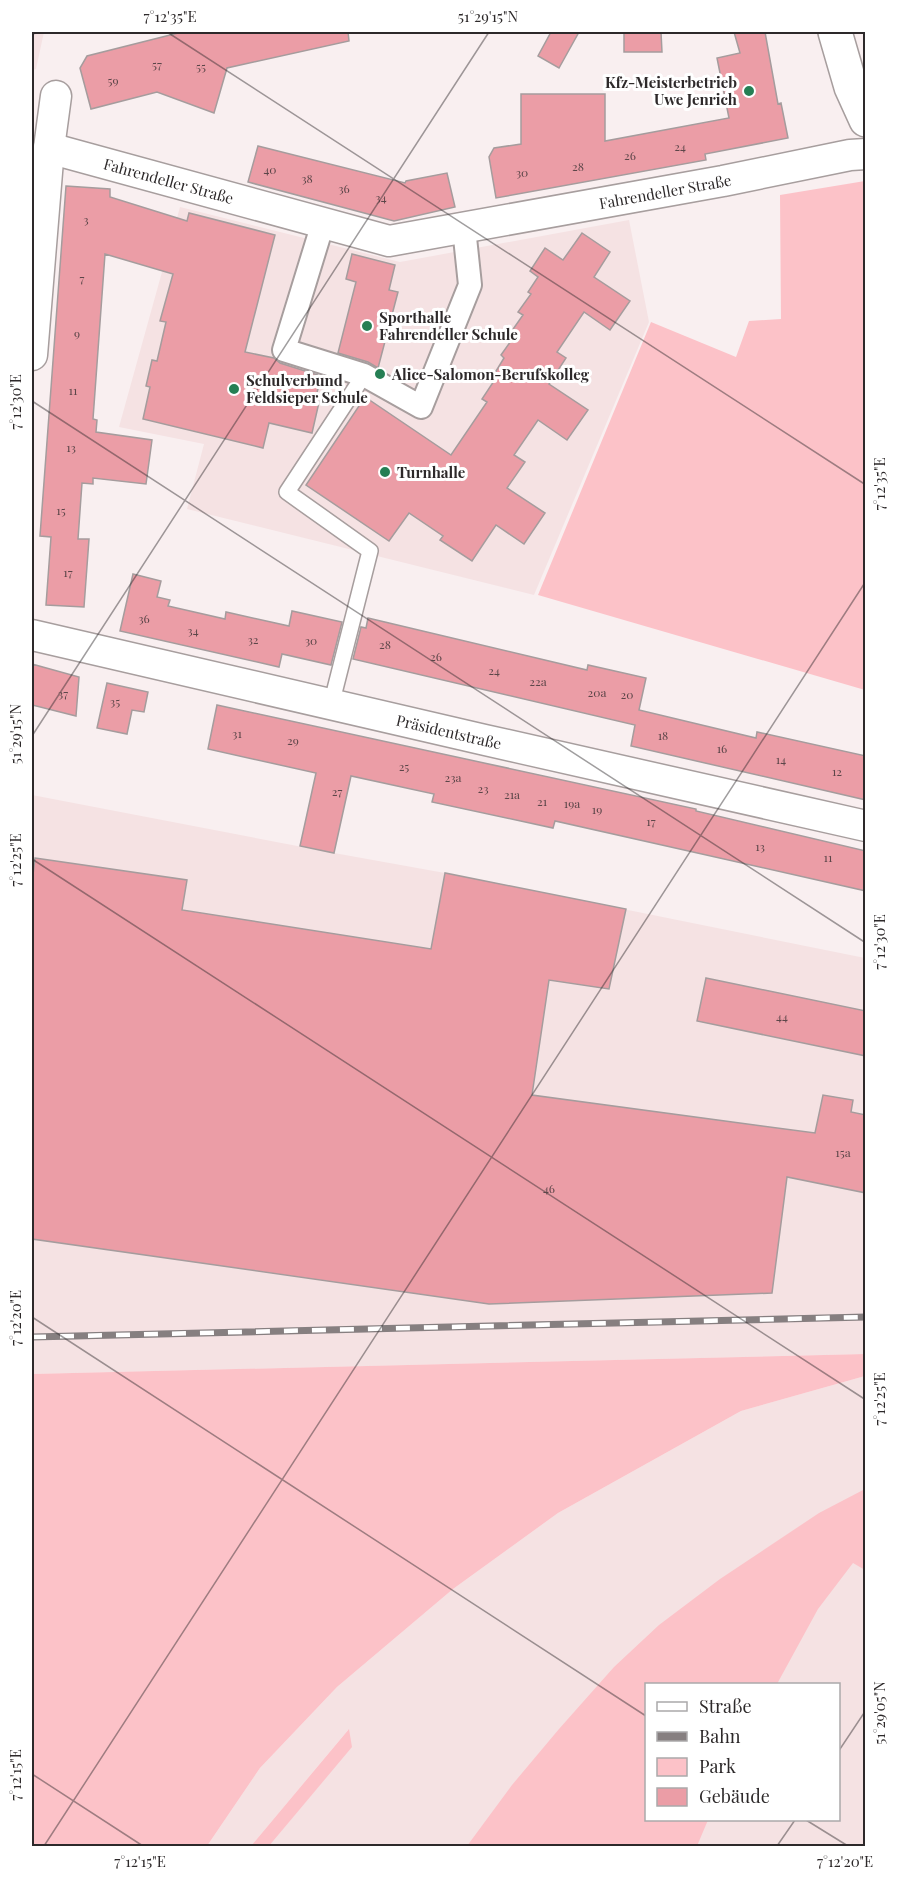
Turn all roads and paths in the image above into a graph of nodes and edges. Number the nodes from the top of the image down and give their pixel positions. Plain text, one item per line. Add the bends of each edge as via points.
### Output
1 (835, 32) edge
2 (56, 96) dead end
3 (866, 120) edge
4 (49, 148) junction
5 (866, 154) edge
6 (323, 223) junction
7 (464, 228) junction
8 (32, 355) edge
9 (364, 375) junction
10 (32, 635) edge
11 (331, 705) junction
12 (866, 826) edge

1 - 3 main road via 851,87
2 - 4 street
4 - 6 street, Fahrendeller Straße
4 - 8 street
5 - 7 street, Fahrendeller Straße
6 - 7 street, Fahrendeller Straße via 389,241
6 - 9 street via 284,350
7 - 9 street via 470,285 421,407
9 - 11 lane via 287,492 370,551
10 - 11 street, Präsidentstraße
11 - 12 street, Präsidentstraße

